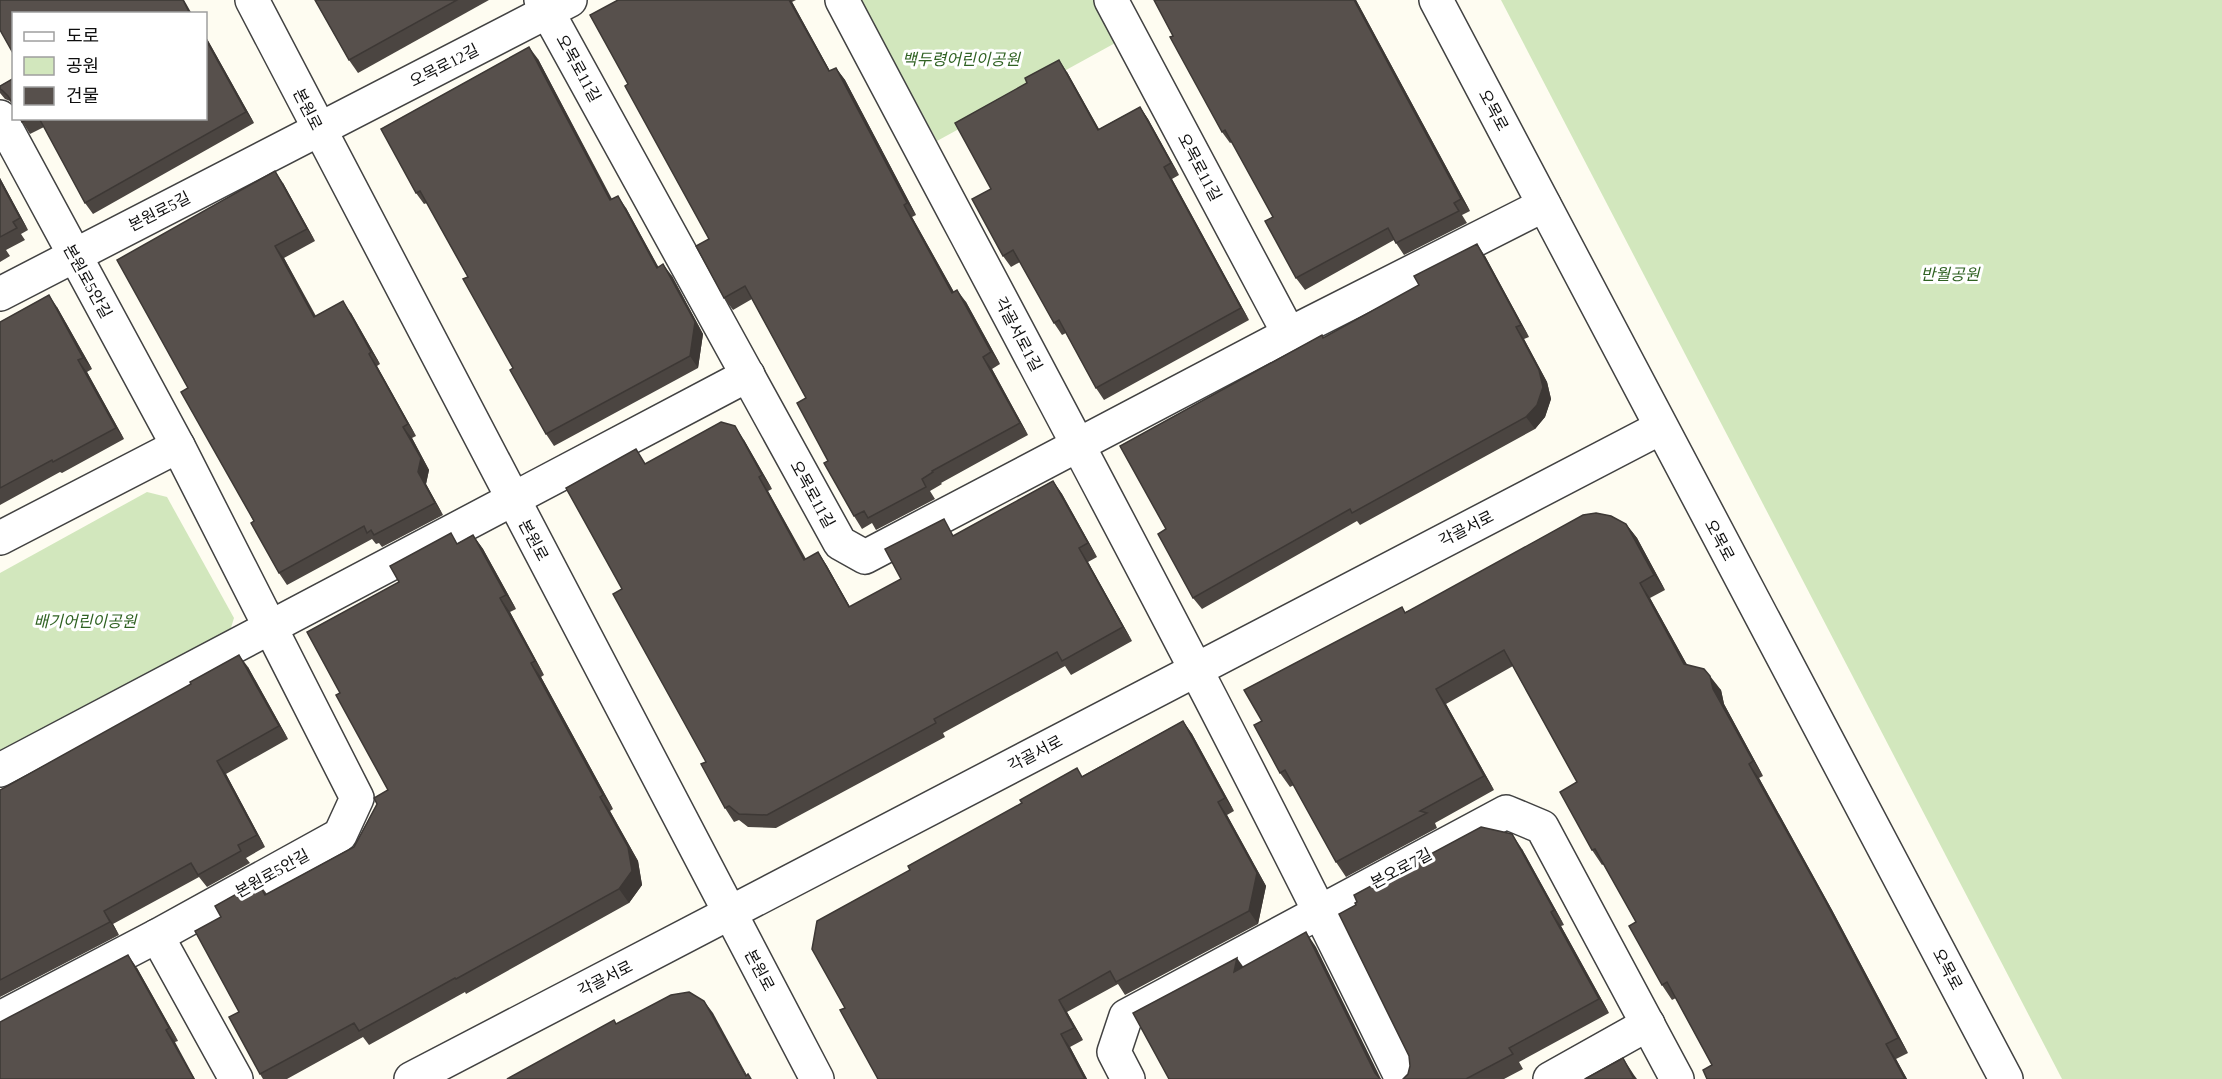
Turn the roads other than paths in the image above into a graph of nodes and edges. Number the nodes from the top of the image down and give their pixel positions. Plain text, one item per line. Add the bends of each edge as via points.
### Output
1 (252, 0) edge
2 (842, 0) edge
3 (1111, 0) edge
4 (1436, 0) edge
5 (553, 4) edge
6 (0, 117) edge
7 (319, 130) junction
8 (1545, 205) junction
9 (74, 255) junction
10 (0, 294) edge
11 (1289, 334) junction
12 (748, 375) junction
13 (1660, 428) junction
14 (1077, 445) junction
15 (178, 446) junction
16 (513, 500) junction
17 (0, 538) edge
18 (272, 628) junction
19 (1195, 669) junction
20 (0, 770) edge
21 (1320, 910) junction
22 (730, 914) junction
23 (157, 936) junction
24 (0, 1018) edge
25 (1648, 1024) junction
26 (236, 1079) edge
27 (411, 1079) edge
28 (817, 1079) edge
29 (1128, 1079) edge
30 (1402, 1079) edge
31 (1550, 1079) edge
32 (1677, 1079) edge
33 (2006, 1079) edge

1 - 7 street, 본원로
2 - 14 street, 각골서로1길
3 - 11 street, 오목로11길
4 - 8 street, 오목로
5 - 7 street, 오목로12길
5 - 12 street, 오목로11길
6 - 9 street, 본원로5안길
7 - 9 street, 본원로5길
7 - 16 street, 본원로
8 - 11 street, 오목로11길
8 - 13 street, 오목로
9 - 10 street, 본원로5길
9 - 15 street, 본원로5안길
11 - 14 street, 오목로11길
12 - 14 street, 오목로11길 via 840,543 865,557
12 - 16 street
13 - 19 street, 각골서로
13 - 33 street, 오목로
14 - 19 street, 각골서로1길
15 - 17 street
15 - 18 street, 본원로5안길
16 - 18 street
16 - 22 street, 본원로
18 - 20 street
18 - 23 street, 본원로5안길 via 357,798 340,835
19 - 21 street, 각골서로1길
19 - 22 street, 각골서로
21 - 25 street, 본오로7길 via 1506,812 1542,826
21 - 29 street, 본오로7길 via 1126,1016 1114,1052
21 - 30 street, 각골서로1길
22 - 27 street, 각골서로
22 - 28 street, 본원로
23 - 24 street, 본원로5안길
23 - 26 street
25 - 31 street
25 - 32 street, 본오로7길

